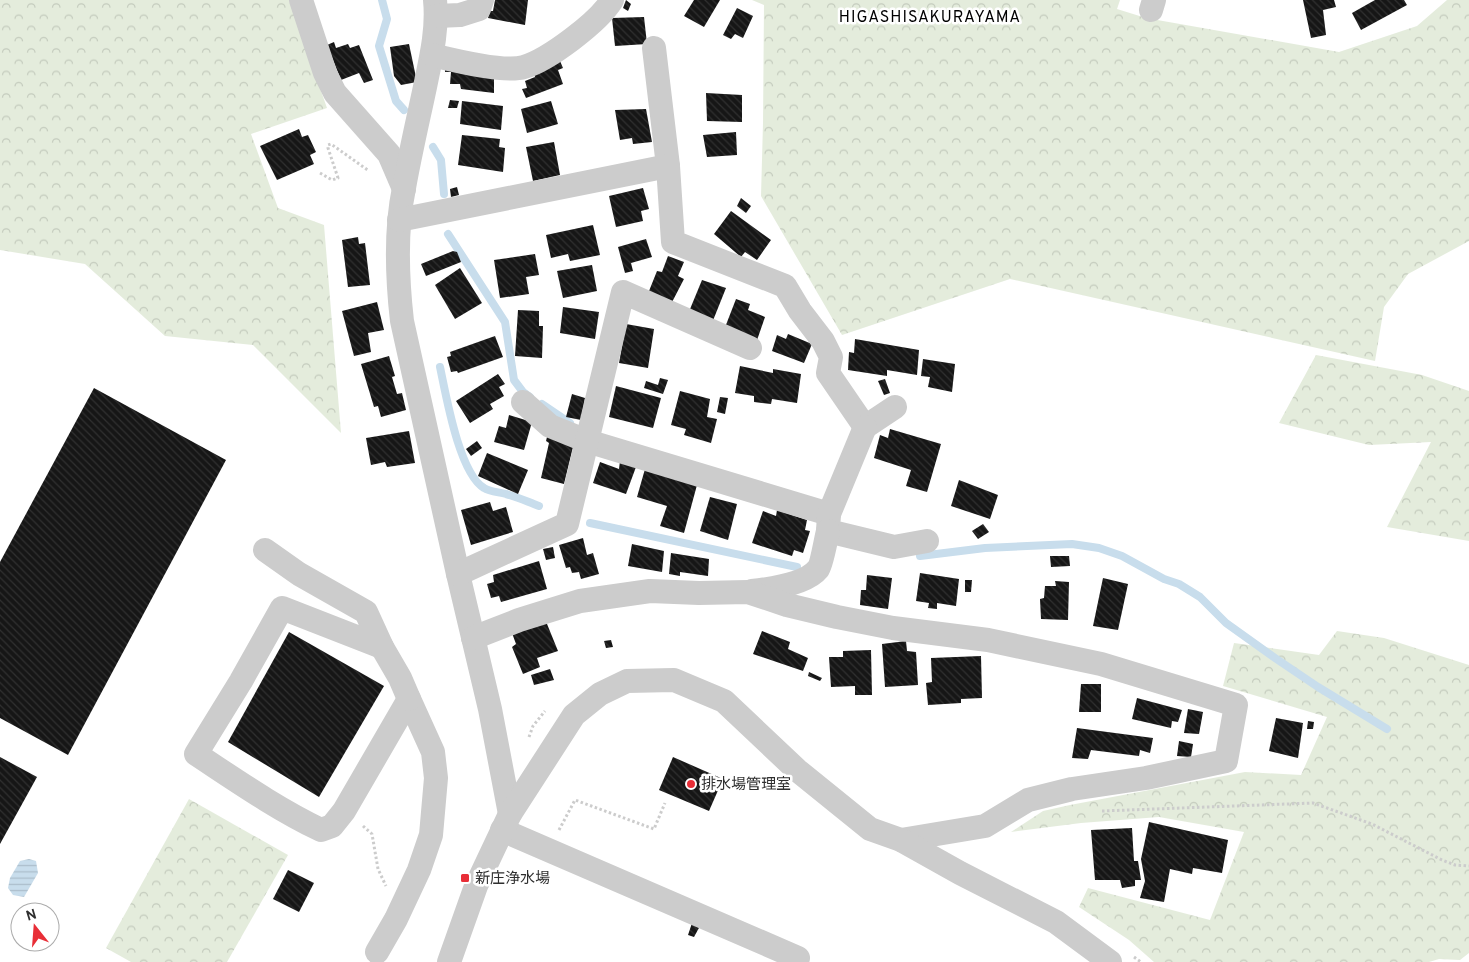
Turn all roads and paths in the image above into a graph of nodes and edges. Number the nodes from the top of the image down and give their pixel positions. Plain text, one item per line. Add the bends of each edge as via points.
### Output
1 (301, 0) edge
2 (482, 0) edge
3 (612, 0) edge
4 (436, 8) edge
5 (654, 48) dead end
6 (432, 55) junction
7 (668, 166) junction
8 (320, 173) dead end
9 (399, 178) junction
10 (398, 220) junction
11 (750, 348) dead end
12 (523, 402) dead end
13 (895, 407) dead end
14 (865, 427) junction
15 (587, 441) junction
16 (829, 522) junction
17 (926, 541) dead end
18 (265, 550) dead end
19 (458, 574) junction
20 (748, 592) junction
21 (473, 638) junction
22 (382, 647) junction
23 (409, 699) junction
24 (665, 803) dead end
25 (344, 810) junction
26 (1093, 812) dead end
27 (506, 822) junction
28 (901, 840) junction
29 (549, 851) junction
30 (1469, 866) edge
31 (403, 901) junction
32 (798, 958) dead end
33 (380, 959) edge
34 (449, 962) edge
35 (1110, 962) edge

1 - 9 street via 325,73 335,93 389,154
2 - 4 street via 479,9 460,15
3 - 6 street via 581,33 523,67 504,68
4 - 6 street
5 - 7 street
6 - 9 street
7 - 10 street
7 - 14 street via 674,242 785,286 823,341 831,357 828,372
8 - 9 path via 332,180 338,178 328,148 331,144 374,174
9 - 10 street
10 - 19 street via 398,291 402,321
11 - 15 street via 623,292
12 - 15 street via 550,426
13 - 14 street
14 - 16 street
15 - 16 street
15 - 19 street via 568,524
16 - 17 street via 894,547
16 - 20 street via 819,568 810,576 775,588
18 - 22 street via 299,574 366,612
19 - 21 street
20 - 21 street via 650,591 580,601
20 - 28 street via 837,617 988,640 1101,664 1236,705 1226,761 1072,789 1028,800 985,826
21 - 27 street via 490,709
22 - 23 street
22 - 25 street via 282,608 196,754 242,785 321,830 332,826
23 - 25 street
23 - 31 street via 432,752 436,778 431,834 419,870
24 - 29 path via 654,829 575,800
25 - 31 path via 372,834 375,859 382,878 392,893
26 - 30 path via 1313,803 1372,824 1442,860
27 - 28 street via 574,715 600,694 626,681 674,680 724,701 797,770 870,829
27 - 29 street
27 - 34 street via 476,886
28 - 35 street via 1056,922
29 - 32 street
31 - 33 street

